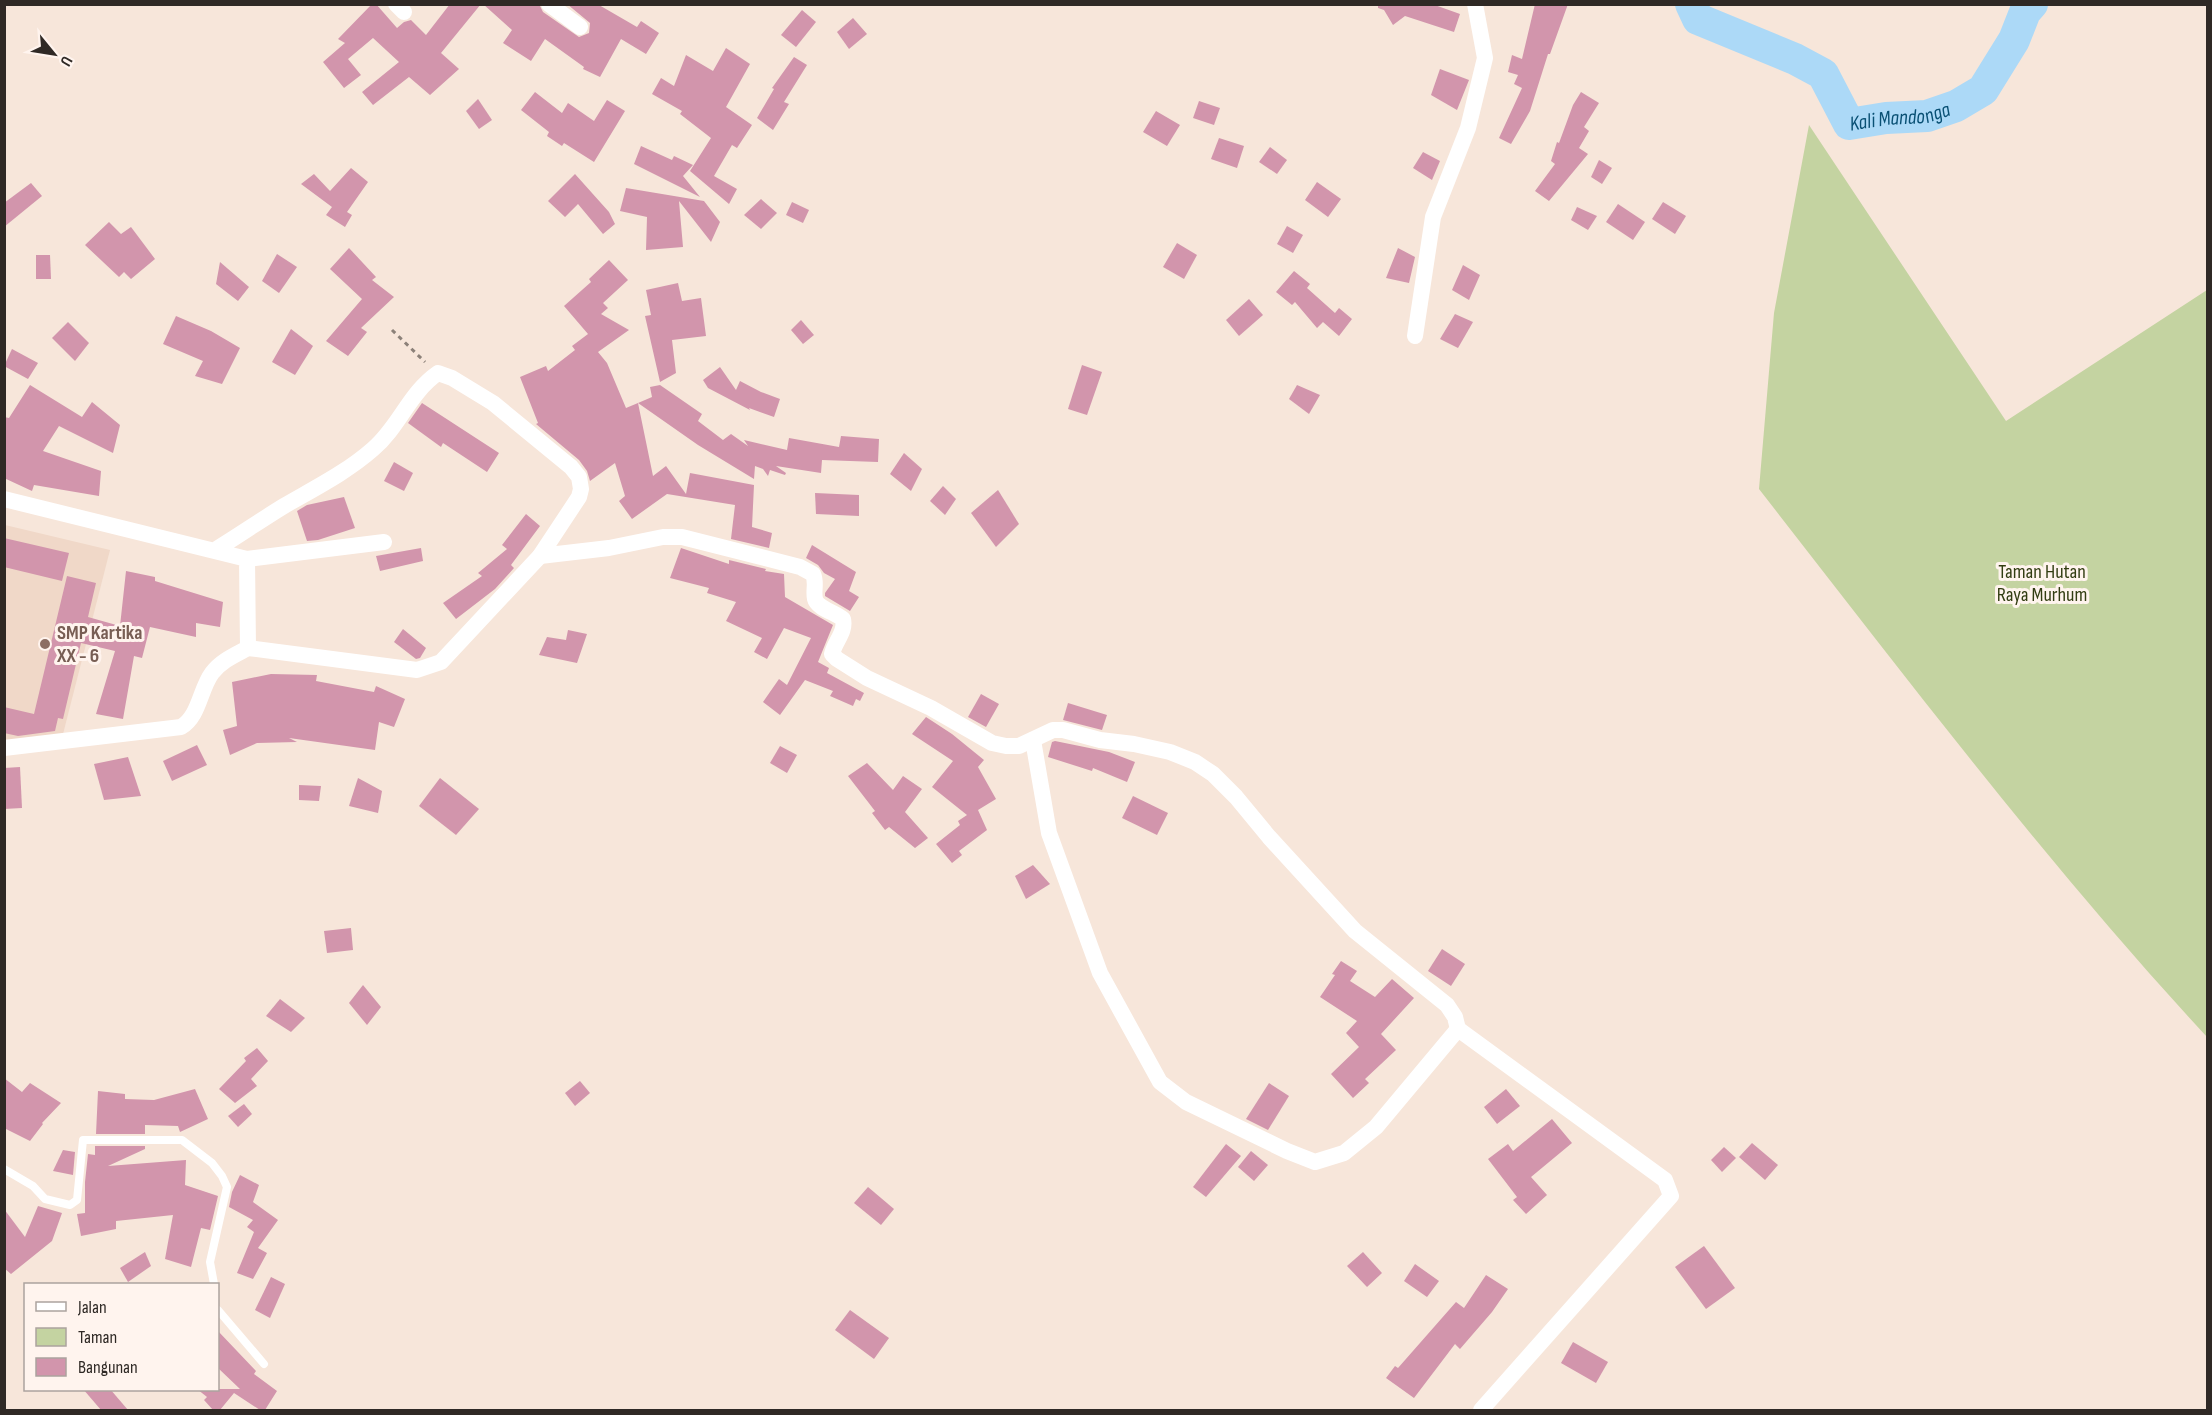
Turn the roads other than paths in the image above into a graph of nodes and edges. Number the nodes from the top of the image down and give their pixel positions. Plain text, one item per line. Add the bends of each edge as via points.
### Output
1 (549, 4) edge
2 (1475, 4) edge
3 (580, 27) dead end
4 (1415, 336) dead end
5 (4, 499) edge
6 (384, 542) dead end
7 (215, 550) junction
8 (540, 556) junction
9 (247, 559) junction
10 (248, 648) junction
11 (1033, 740) junction
12 (4, 748) edge
13 (1458, 1029) junction
14 (4, 1169) edge
15 (214, 1283) edge
16 (219, 1311) edge
17 (264, 1364) dead end
18 (1481, 1410) edge

1 - 3 street
2 - 4 street via 1485,58 1468,128 1433,217
5 - 7 street
6 - 9 street
7 - 8 street via 368,454 425,382 438,374 493,403 579,477 579,496
7 - 9 street
8 - 10 street via 441,662 429,668 417,670
8 - 11 street via 682,537 800,567 813,574 818,604 843,619 843,631 832,654 837,659 992,743 1019,746
9 - 10 street
10 - 12 street via 210,675 190,719 181,727
11 - 13 street via 1053,730 1063,730 1170,752 1213,774 1355,931 1447,1005
11 - 13 street via 1049,833 1100,973 1160,1082 1186,1102 1315,1162 1344,1153 1376,1127
13 - 18 street via 1665,1180 1671,1196
14 - 15 lane via 33,1186 45,1199 70,1204 77,1200 83,1140 182,1140 212,1163 226,1186 210,1262
16 - 17 lane

